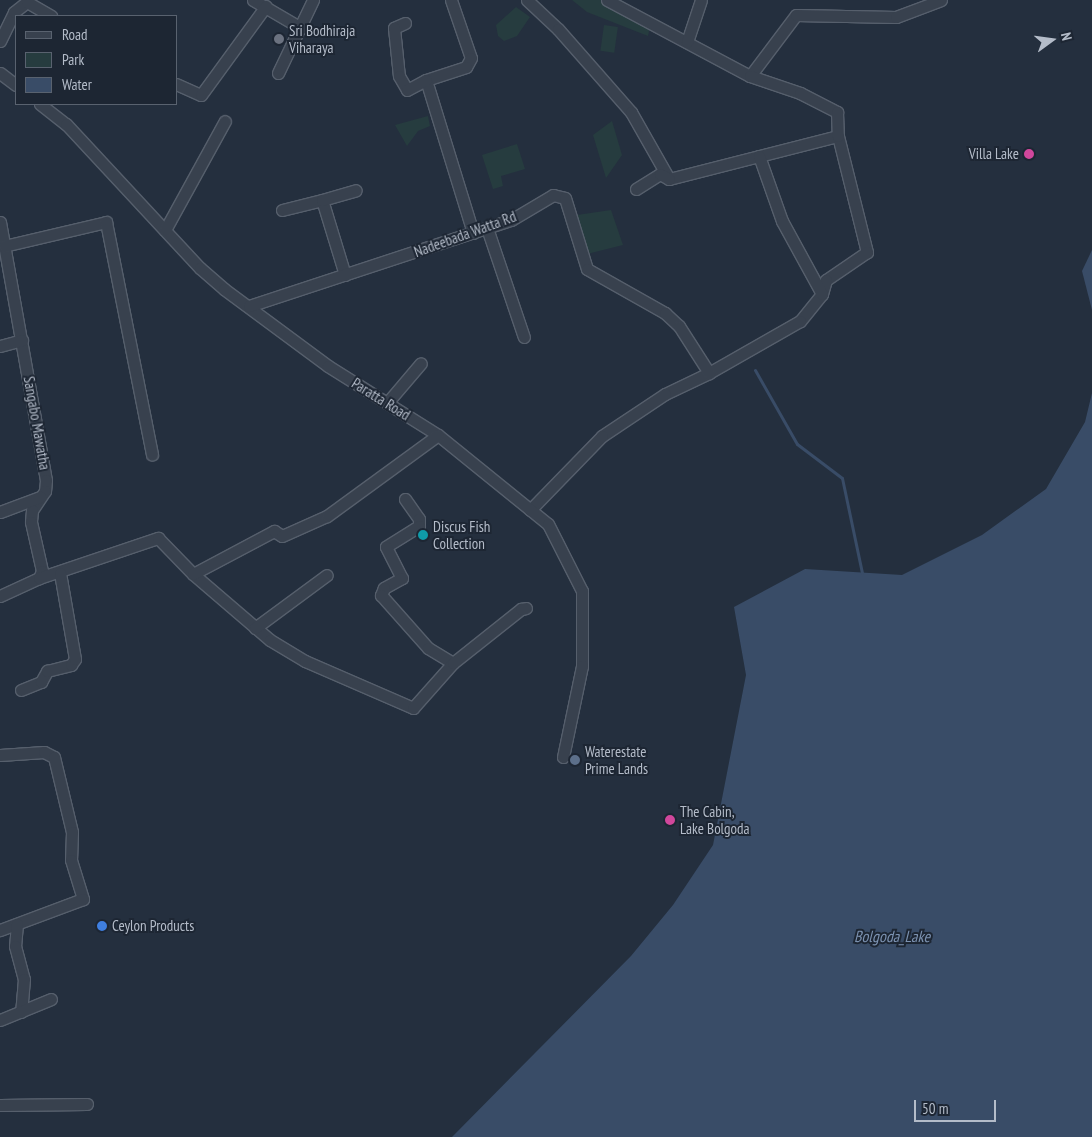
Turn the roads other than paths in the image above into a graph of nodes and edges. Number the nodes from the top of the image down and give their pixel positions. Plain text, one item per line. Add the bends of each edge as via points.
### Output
1 (252, 0) edge
2 (312, 0) edge
3 (451, 0) edge
4 (527, 0) edge
5 (607, 0) edge
6 (701, 0) edge
7 (941, 0) edge
8 (266, 6) junction
9 (48, 15) edge
10 (404, 23) dead end
11 (301, 28) junction
12 (0, 41) edge
13 (687, 42) junction
14 (0, 73) edge
15 (278, 73) dead end
16 (750, 76) junction
17 (426, 80) junction
18 (15, 84) edge
19 (178, 85) edge
20 (41, 105) edge
21 (225, 121) dead end
22 (838, 136) junction
23 (759, 156) junction
24 (669, 179) junction
25 (636, 188) dead end
26 (356, 190) dead end
27 (322, 200) junction
28 (282, 210) dead end
29 (0, 222) edge
30 (487, 228) junction
31 (165, 230) junction
32 (473, 233) junction
33 (4, 246) junction
34 (345, 275) junction
35 (822, 294) junction
36 (249, 306) junction
37 (524, 337) dead end
38 (22, 340) junction
39 (0, 346) edge
40 (421, 363) dead end
41 (709, 373) junction
42 (387, 403) junction
43 (438, 435) junction
44 (152, 454) dead end
45 (40, 497) junction
46 (405, 499) dead end
47 (530, 510) junction
48 (0, 512) edge
49 (60, 573) junction
50 (193, 574) junction
51 (327, 574) dead end
52 (39, 578) junction
53 (0, 596) edge
54 (526, 608) dead end
55 (255, 628) junction
56 (453, 663) junction
57 (21, 690) dead end
58 (0, 755) edge
59 (563, 757) dead end
60 (17, 924) junction
61 (0, 930) edge
62 (51, 1000) dead end
63 (21, 1012) junction
64 (0, 1020) edge
65 (0, 1104) edge
66 (87, 1104) dead end

1 - 8 street
2 - 11 street
3 - 17 street via 472,58 466,67
4 - 24 street via 558,29 631,112
5 - 13 street
6 - 13 street
7 - 16 street via 896,17 796,15
8 - 11 street
8 - 19 street via 201,95
9 - 12 street via 27,2 14,12
10 - 17 street via 394,28 399,76 407,90
11 - 15 street
13 - 16 street
14 - 18 street
16 - 22 street via 800,93 837,112
17 - 32 street
20 - 31 street, Paratta Road via 66,124
21 - 31 street
22 - 23 street
22 - 35 street via 867,252 826,280
23 - 24 street
23 - 35 street via 782,221
24 - 25 street via 660,174
26 - 27 street
27 - 28 street
27 - 34 street
29 - 33 street, Sangabo Mawatha
30 - 32 street, Nadeebada Watta Rd
30 - 37 street
30 - 41 street, Nadeebada Watta Rd via 511,220 553,195 565,198 575,239 587,269 665,313 679,326
31 - 36 street, Paratta Road via 200,268
32 - 34 street, Nadeebada Watta Rd
33 - 38 street, Sangabo Mawatha
33 - 44 street via 106,222
34 - 36 street, Nadeebada Watta Rd
35 - 41 street via 800,321
36 - 42 street, Paratta Road via 328,366
38 - 39 street
38 - 45 street, Sangabo Mawatha via 46,480 45,491
40 - 42 street
41 - 47 street via 665,394 602,436
42 - 43 street, Paratta Road
43 - 47 street, Paratta Road
43 - 50 street via 328,516 282,536 274,531
45 - 48 street
45 - 52 street, Sangabo Mawatha via 32,510 31,522 41,564
46 - 56 street via 419,519 419,526 386,547 402,578 384,588 381,595 428,648
47 - 59 street, Paratta Road via 548,524 582,592 582,666
49 - 50 street via 158,538
49 - 52 street
49 - 57 street via 75,659 72,665 47,671 41,682
50 - 55 street
51 - 55 street
52 - 53 street
54 - 56 street via 521,608
55 - 56 street via 305,661 413,708
58 - 60 street via 44,752 54,757 72,832 71,860 83,899
60 - 61 street
60 - 63 street via 15,946 24,979
62 - 63 street
63 - 64 street
65 - 66 street

